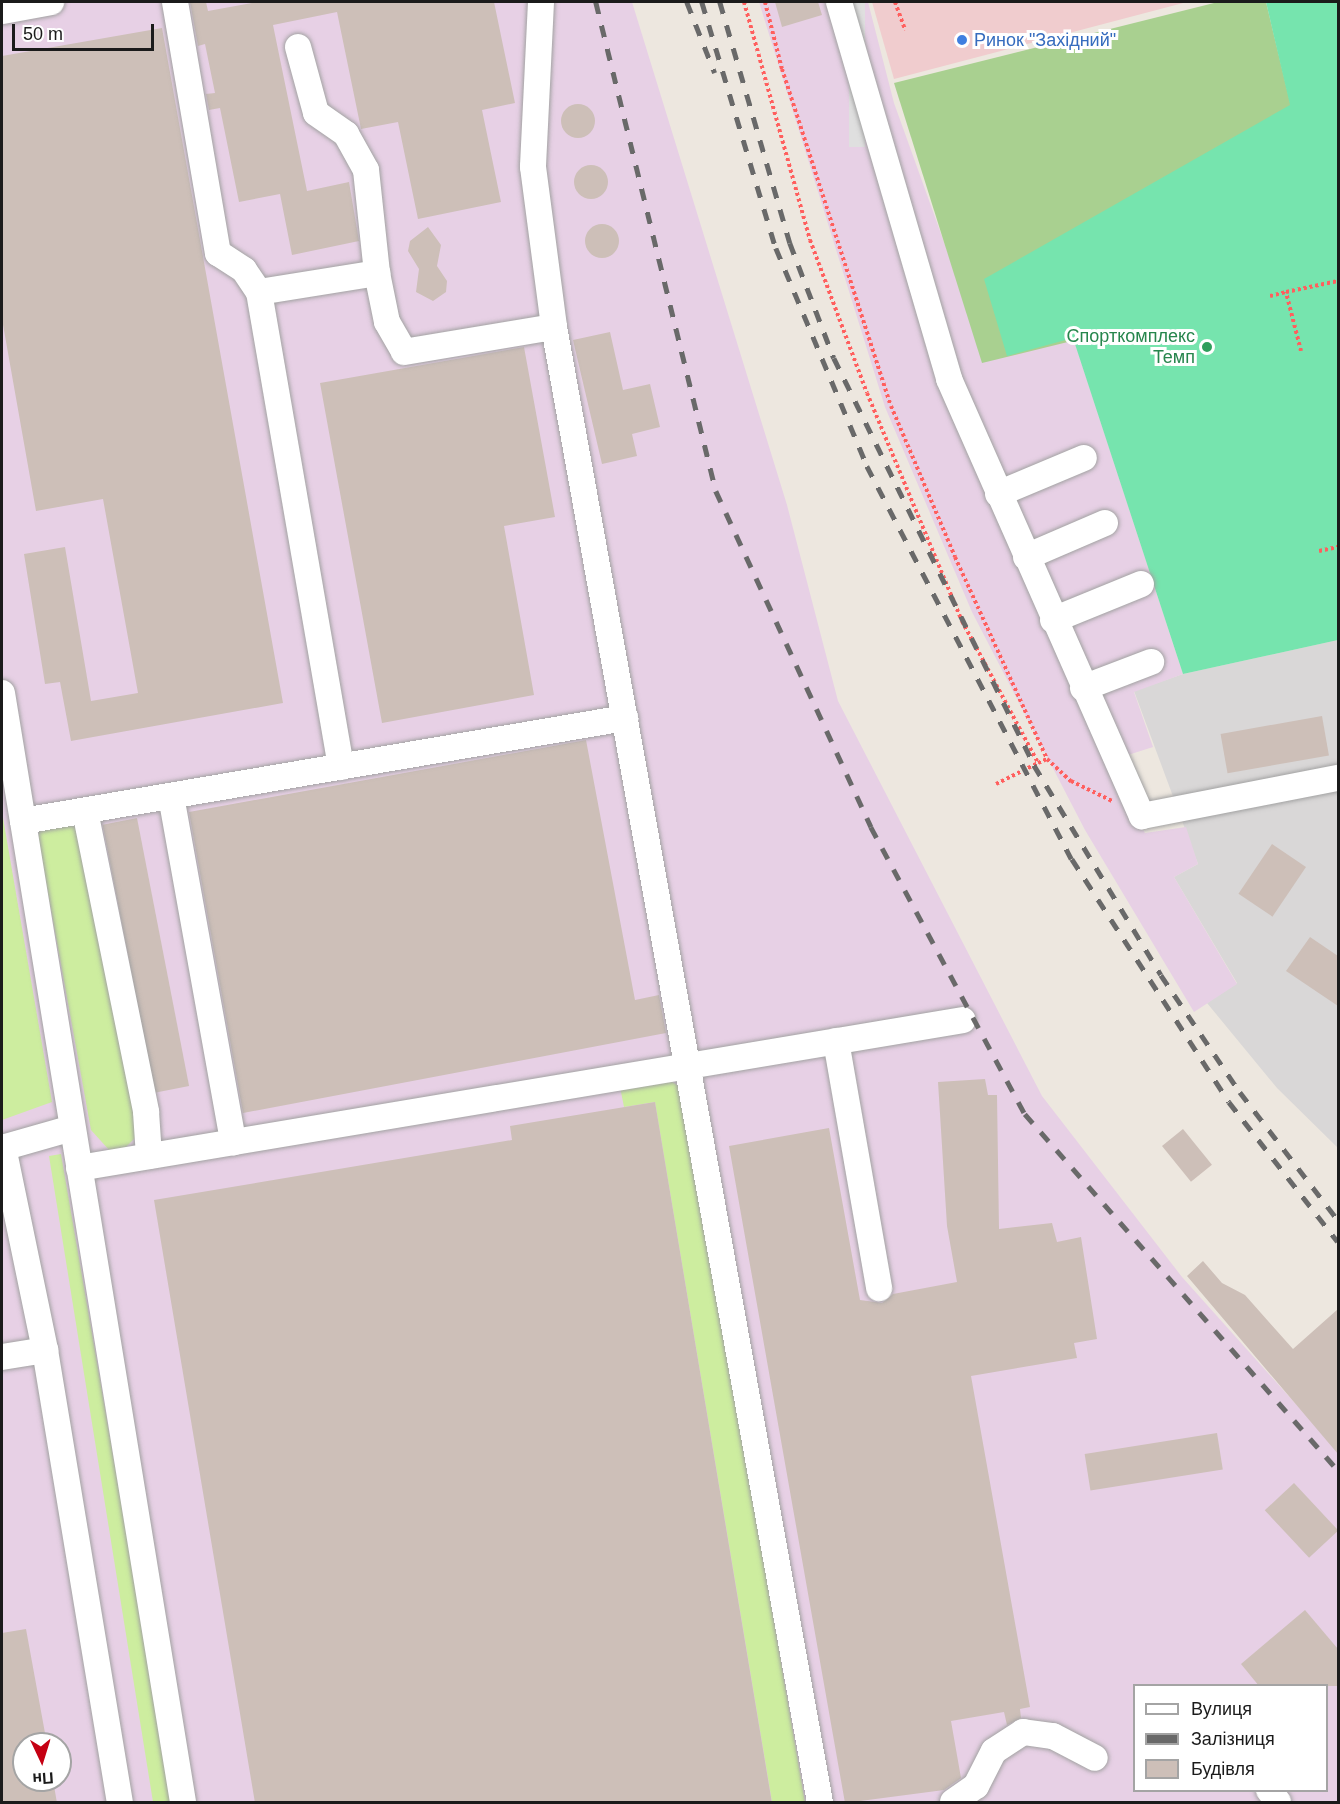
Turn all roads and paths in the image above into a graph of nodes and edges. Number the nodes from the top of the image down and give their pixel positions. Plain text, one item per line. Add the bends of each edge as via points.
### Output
1 (51, 2) edge
2 (175, 2) edge
3 (541, 2) edge
4 (744, 2) edge
5 (765, 2) edge
6 (839, 2) edge
7 (895, 2) edge
8 (2, 10) edge
9 (905, 30) dead end
10 (298, 46) dead end
11 (377, 273) junction
12 (1338, 281) edge
13 (259, 292) junction
14 (1286, 292) junction
15 (1270, 296) dead end
16 (554, 327) junction
17 (1301, 351) dead end
18 (1084, 458) dead end
19 (998, 494) junction
20 (1105, 523) dead end
21 (1338, 547) edge
22 (1319, 551) dead end
23 (1026, 556) junction
24 (1141, 584) dead end
25 (1053, 620) junction
26 (1151, 662) dead end
27 (1083, 688) junction
28 (2, 693) edge
29 (625, 718) junction
30 (1047, 759) junction
31 (1038, 763) junction
32 (342, 767) junction
33 (1338, 778) edge
34 (996, 784) dead end
35 (171, 796) junction
36 (85, 811) junction
37 (1142, 816) junction
38 (23, 821) junction
39 (963, 1020) dead end
40 (836, 1041) junction
41 (688, 1066) junction
42 (72, 1128) junction
43 (233, 1142) junction
44 (2, 1147) edge
45 (149, 1156) junction
46 (79, 1168) junction
47 (879, 1288) dead end
48 (45, 1350) junction
49 (2, 1357) edge
50 (1095, 1758) dead end
51 (120, 1803) edge
52 (183, 1803) edge
53 (820, 1803) edge
54 (953, 1803) edge

1 - 8 street
2 - 13 street via 218,253 244,270
3 - 16 street via 533,167
4 - 31 path via 810,240 867,393 962,621
5 - 30 path via 782,69 891,406
6 - 19 street via 949,379
7 - 9 path
10 - 11 street via 316,113 346,134 366,170
11 - 13 street
11 - 16 street via 387,322 404,352
12 - 14 path
13 - 32 street
14 - 15 path
14 - 17 path
16 - 29 street
18 - 19 street
19 - 23 street
20 - 23 street
21 - 22 path
23 - 25 street
24 - 25 street
25 - 27 street
26 - 27 street
27 - 37 street
28 - 38 street
29 - 32 street
29 - 41 street
30 - 31 path
30 - 37 path via 1071,780
31 - 34 path
32 - 35 street
33 - 37 street
35 - 36 street
35 - 43 street
36 - 38 street
36 - 45 street via 146,1112
38 - 42 street
39 - 40 street
40 - 41 street
40 - 47 street
41 - 43 street
41 - 53 street
42 - 44 street
42 - 46 street
43 - 45 street
44 - 48 street
45 - 46 street
46 - 52 street
48 - 49 street
48 - 51 street
50 - 54 street via 1053,1736 1023,1732 994,1751 976,1786

